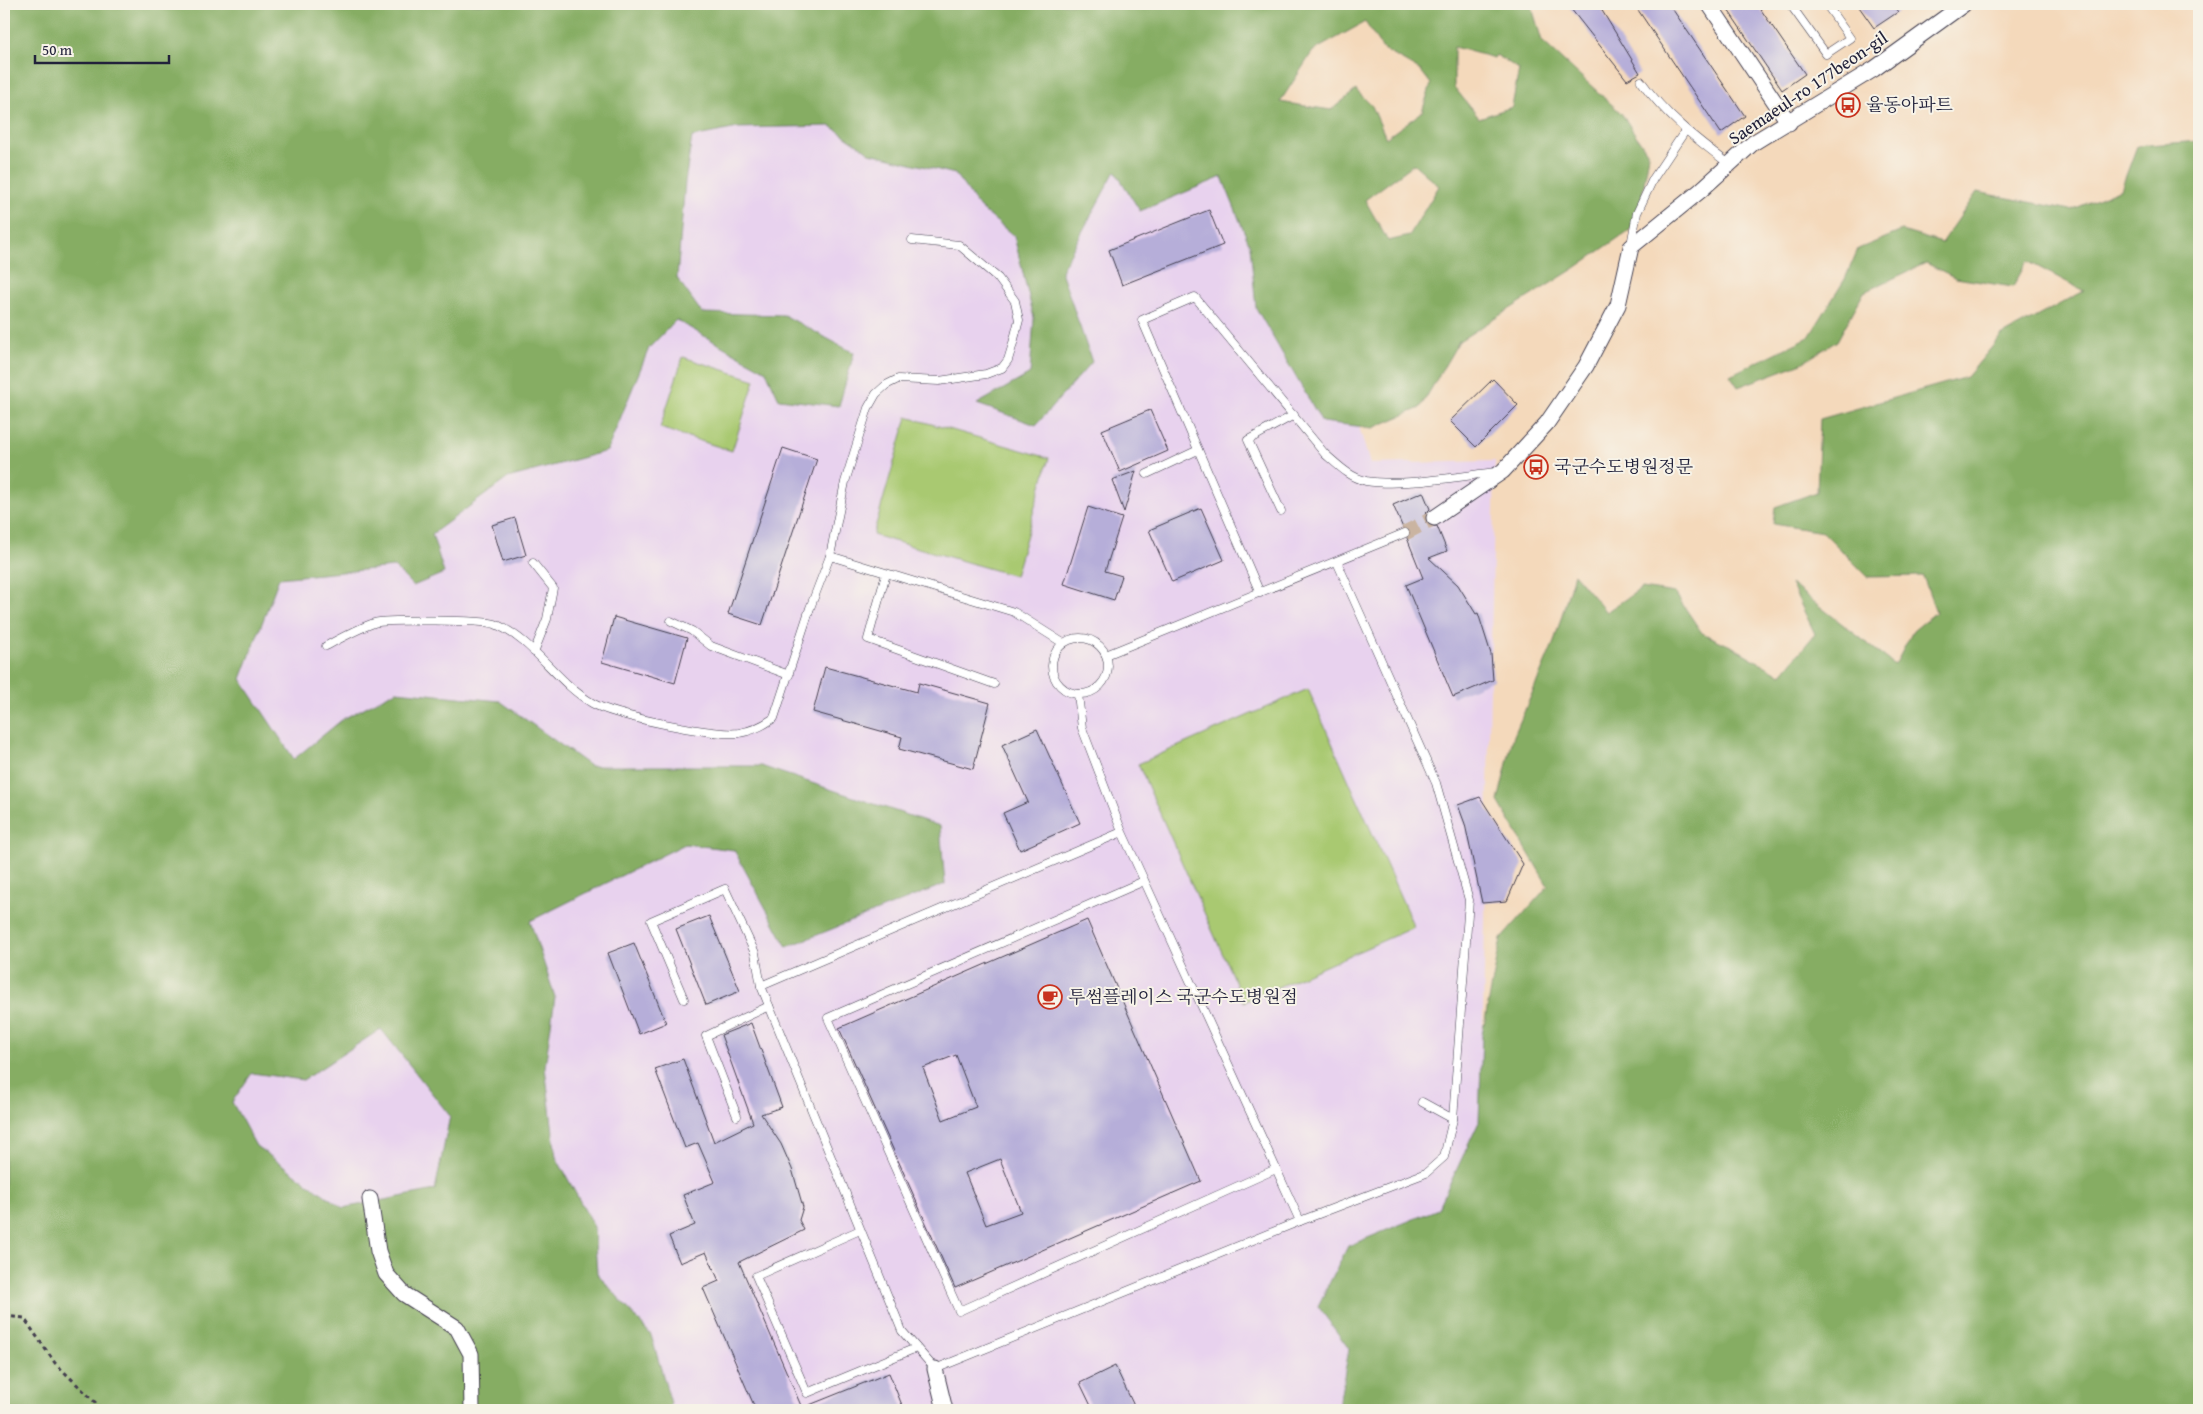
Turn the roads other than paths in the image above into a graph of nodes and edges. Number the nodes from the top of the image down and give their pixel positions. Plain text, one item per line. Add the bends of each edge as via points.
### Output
1 (1709, 4) edge
2 (1790, 4) edge
3 (1826, 4) edge
4 (1964, 4) edge
5 (1641, 81) dead end
6 (1789, 123) junction
7 (1685, 131) junction
8 (1729, 164) junction
9 (912, 240) dead end
10 (1631, 247) junction
11 (1294, 415) junction
12 (1198, 450) junction
13 (1503, 471) junction
14 (1147, 474) dead end
15 (1281, 511) dead end
16 (1434, 518) tunnel mouth
17 (1405, 533) tunnel mouth
18 (830, 556) junction
19 (1337, 562) junction
20 (533, 563) dead end
21 (886, 574) junction
22 (1260, 593) junction
23 (671, 621) dead end
24 (1063, 643) junction
25 (326, 646) dead end
26 (534, 652) junction
27 (1106, 655) junction
28 (789, 675) junction
29 (994, 684) dead end
30 (1078, 694) junction
31 (1122, 832) junction
32 (1144, 881) junction
33 (761, 986) junction
34 (684, 999) dead end
35 (769, 1006) junction
36 (1422, 1102) dead end
37 (737, 1116) dead end
38 (1453, 1119) junction
39 (1276, 1169) junction
40 (370, 1200) dead end
41 (1300, 1221) junction
42 (860, 1230) junction
43 (916, 1348) junction
44 (935, 1369) junction
45 (472, 1410) edge
46 (945, 1410) edge

1 - 6 street
2 - 3 lane via 1826,54 1850,38
4 - 6 street, Saemaeul-ro 177beon-gil via 1874,69
5 - 7 lane
6 - 8 street, Saemaeul-ro 177beon-gil via 1753,144
7 - 8 lane
7 - 10 lane via 1653,179 1637,213
8 - 10 street, Saemaeul-ro 177beon-gil
9 - 18 lane via 959,245 998,278 1015,301 1019,320 1012,347 1002,368 986,374 939,381 898,380 876,394 868,408 845,482
10 - 13 street via 1618,305 1586,366 1547,423
11 - 12 lane via 1195,297 1142,320
11 - 13 lane via 1346,473 1366,481 1422,480
11 - 15 lane via 1248,440
12 - 14 lane
12 - 22 lane
13 - 16 street
17 - 19 lane
18 - 21 lane
18 - 28 lane
19 - 22 lane
19 - 38 lane via 1436,783 1469,900
20 - 26 lane via 553,588 547,618
21 - 24 lane via 1014,612
21 - 29 lane via 868,639
22 - 27 lane
23 - 28 lane via 692,631 711,646
24 - 27 lane via 1085,638 1097,643
24 - 30 lane via 1054,656 1052,671 1060,686
25 - 26 lane via 375,623 399,620 493,624
26 - 28 lane via 591,702 606,709 715,732 739,733 774,718
27 - 30 lane via 1108,665 1103,682 1097,689
30 - 31 lane via 1082,728
31 - 32 lane
31 - 33 lane
32 - 39 lane
32 - 39 lane via 828,1018 958,1310
33 - 34 lane via 755,953 725,889 651,921
33 - 35 lane
35 - 37 lane via 706,1036
35 - 42 lane
36 - 38 lane
38 - 41 lane via 1444,1157 1426,1173
39 - 41 lane
40 - 45 street via 378,1251 386,1274 404,1294 457,1328 471,1354
41 - 44 lane
42 - 43 lane via 902,1331
42 - 43 lane via 756,1276 807,1392
43 - 44 lane
44 - 46 street

